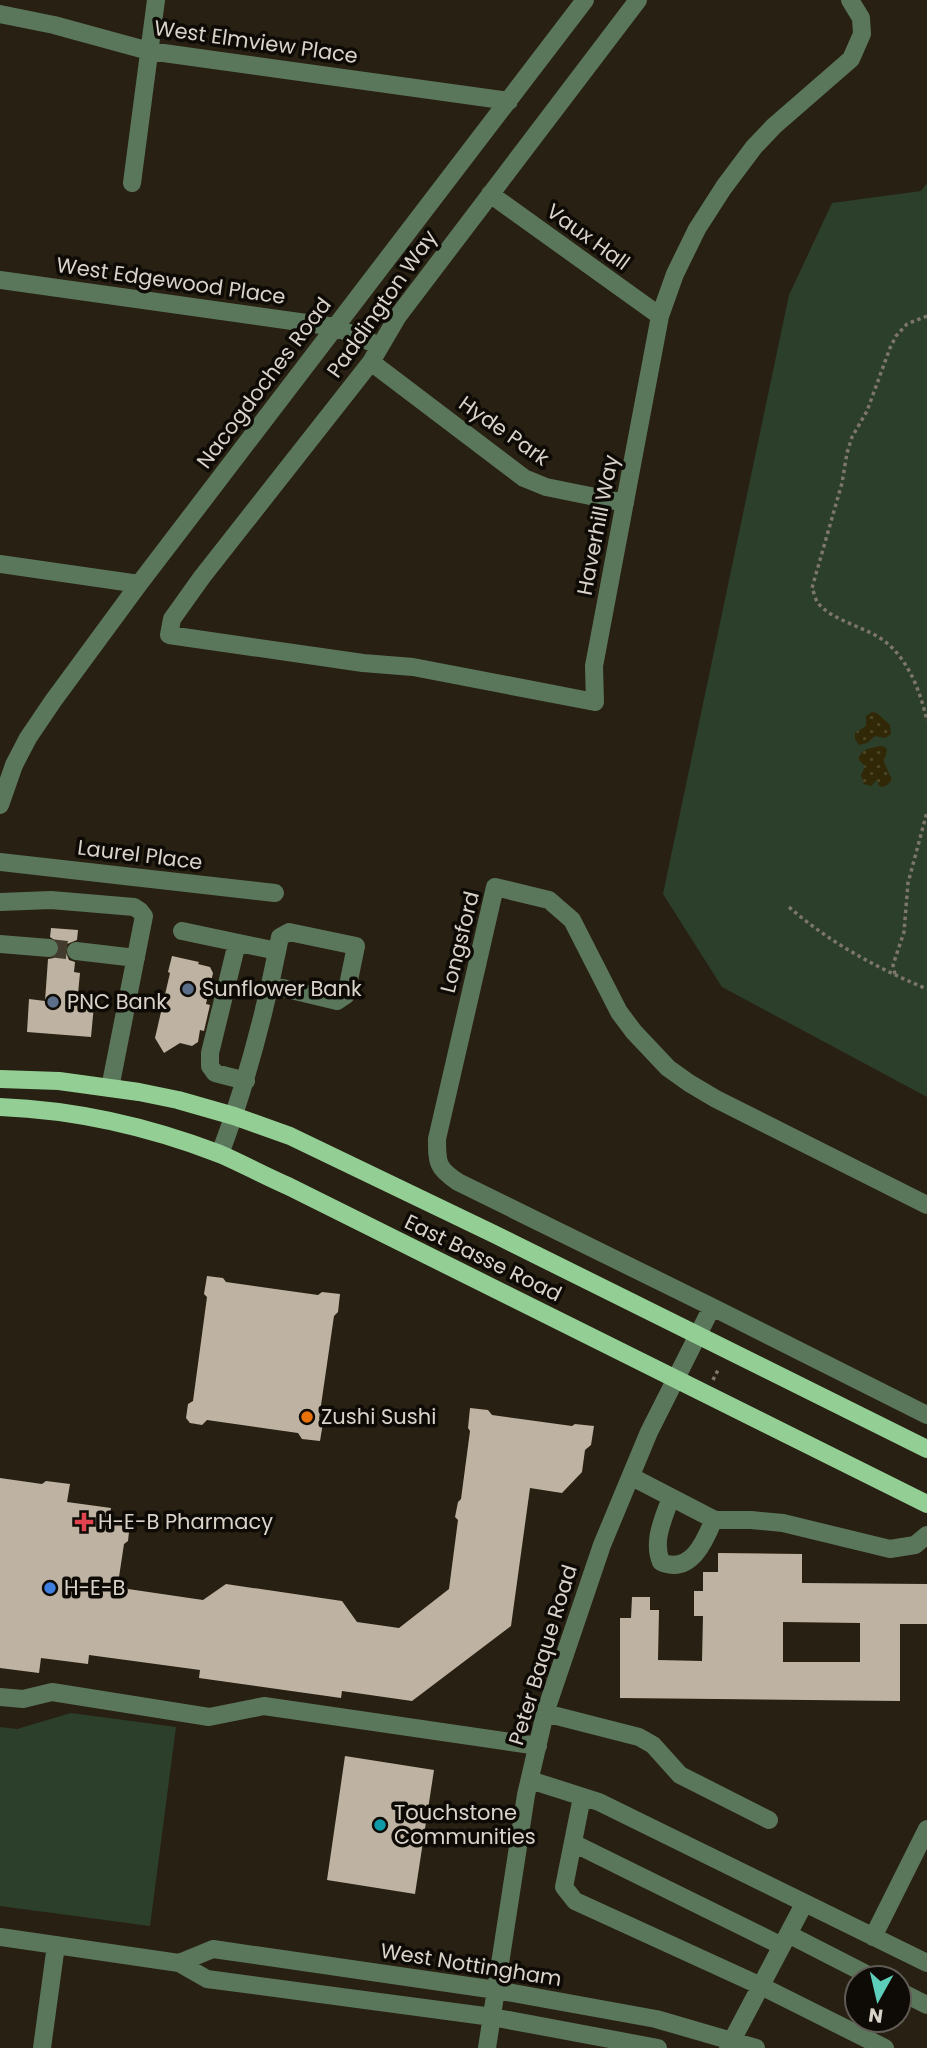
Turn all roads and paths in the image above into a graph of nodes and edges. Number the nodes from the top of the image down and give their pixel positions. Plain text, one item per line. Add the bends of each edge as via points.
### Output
1 (156, 0) edge
2 (585, 0) edge
3 (638, 0) edge
4 (850, 0) edge
5 (0, 14) edge
6 (149, 51) junction
7 (509, 101) junction
8 (132, 183) dead end
9 (490, 194) junction
10 (0, 280) edge
11 (660, 316) junction
12 (927, 316) edge
13 (335, 327) junction
14 (376, 354) junction
15 (625, 503) junction
16 (0, 564) edge
17 (139, 584) junction
18 (169, 635) joint
19 (927, 721) edge
20 (0, 805) edge
21 (927, 812) edge
22 (0, 862) edge
23 (275, 893) dead end
24 (0, 902) edge
25 (789, 906) dead end
26 (182, 931) dead end
27 (237, 943) junction
28 (0, 944) edge
29 (49, 948) tunnel mouth
30 (76, 951) tunnel mouth
31 (277, 951) junction
32 (136, 958) junction
33 (895, 974) junction
34 (270, 985) junction
35 (927, 989) edge
36 (0, 1079) edge
37 (246, 1081) junction
38 (110, 1088) junction
39 (0, 1107) edge
40 (234, 1116) junction
41 (220, 1154) junction
42 (927, 1205) edge
43 (712, 1307) junction
44 (697, 1336) junction
45 (675, 1380) junction
46 (927, 1415) edge
47 (927, 1449) edge
48 (632, 1477) junction
49 (671, 1497) junction
50 (927, 1504) edge
51 (715, 1519) junction
52 (927, 1535) edge
53 (0, 1696) edge
54 (545, 1713) junction
55 (538, 1746) junction
56 (530, 1780) junction
57 (582, 1797) junction
58 (769, 1820) dead end
59 (927, 1829) edge
60 (573, 1843) junction
61 (804, 1904) junction
62 (0, 1937) edge
63 (873, 1937) junction
64 (785, 1940) junction
65 (56, 1945) junction
66 (925, 1958) edge
67 (179, 1963) junction
68 (843, 1965) edge
69 (761, 1986) junction
70 (496, 1990) junction
71 (492, 2017) junction
72 (730, 2045) edge
73 (42, 2048) edge
74 (487, 2048) edge
75 (658, 2048) edge
76 (756, 2048) edge
77 (885, 2048) edge

1 - 6 street
2 - 7 street, Nacogdoches Road
3 - 9 street, Paddington Way
4 - 11 street, Haverhill Way via 861,18 862,34 852,59 774,126 724,187 697,229
5 - 6 street, West Elmview Place
6 - 7 street, West Elmview Place
6 - 8 street
7 - 13 street, Nacogdoches Road
9 - 11 street, Vaux Hall
9 - 14 street, Paddington Way via 398,316
10 - 13 street, West Edgewood Place
11 - 15 street, Haverhill Way
12 - 19 path via 907,324 890,348 847,453 812,588 818,603 830,613 888,643 905,665
13 - 14 street, Hyde Park
13 - 17 street, Nacogdoches Road
14 - 15 street, Hyde Park via 524,478
14 - 18 street, Paddington Way via 202,577 172,619
15 - 18 street, Haverhill Way via 594,666 595,702 413,667
16 - 17 street
17 - 20 street, Nacogdoches Road via 28,738
21 - 33 path via 908,883
22 - 23 street, Laurel Place
24 - 32 street via 51,900 134,908 144,916
25 - 33 path via 830,939
26 - 27 street
27 - 31 street
27 - 37 street via 210,1066 215,1073
28 - 29 street
30 - 32 street
31 - 34 street
31 - 34 street via 280,937 289,932 356,946 346,995 337,1001
32 - 38 street
33 - 35 path
34 - 37 street
36 - 38 main road, East Basse Road
37 - 40 street
38 - 40 main road, East Basse Road
39 - 41 main road, East Basse Road via 87,1116
40 - 41 street
40 - 44 main road, East Basse Road via 290,1136
41 - 45 main road, East Basse Road
42 - 43 street, Longsford via 689,1083 650,1051 619,1012 572,920 549,900 495,887 438,1139 440,1168 458,1182
43 - 44 street
43 - 46 street, Longsford
44 - 45 street, Peter Baque Road
44 - 47 main road, East Basse Road
45 - 48 street, Peter Baque Road
45 - 50 main road, East Basse Road
48 - 49 street
48 - 54 street, Peter Baque Road via 602,1545
49 - 51 street
49 - 51 street via 659,1531 661,1562 682,1564 697,1553
51 - 52 street via 783,1523 890,1549 915,1545
53 - 55 street via 23,1699 52,1692 209,1717 264,1706
54 - 55 street, Peter Baque Road
54 - 58 street via 639,1737 653,1745 680,1775
55 - 56 street, Peter Baque Road
56 - 57 street
56 - 70 street, Peter Baque Road
57 - 60 street
57 - 61 street
59 - 63 street
60 - 64 street
60 - 69 street via 565,1886 575,1901
61 - 63 street
61 - 64 street
62 - 65 street
63 - 66 street
64 - 68 street
64 - 69 street
65 - 67 street
65 - 73 street
67 - 70 street, West Nottingham via 213,1949
67 - 71 street via 207,1979
69 - 72 street
69 - 77 street
70 - 71 street, Peter Baque Road
70 - 72 street, West Nottingham via 656,2019
71 - 74 street, Peter Baque Road
71 - 75 street
72 - 76 street, West Nottingham

